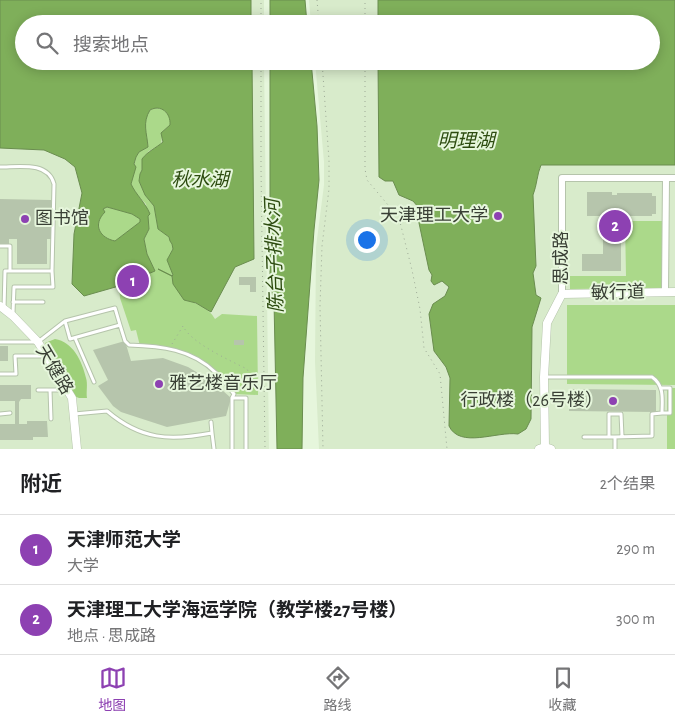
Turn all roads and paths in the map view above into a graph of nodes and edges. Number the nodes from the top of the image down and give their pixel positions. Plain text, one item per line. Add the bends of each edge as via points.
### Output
1 (262, 0) edge
2 (317, 0) edge
3 (365, 0) edge
4 (261, 15) edge
5 (318, 15) edge
6 (365, 15) edge
7 (261, 70) edge
8 (323, 70) edge
9 (365, 70) edge
10 (0, 167) edge
11 (666, 178) junction
12 (675, 178) edge
13 (0, 246) edge
14 (10, 271) junction
15 (52, 271) junction
16 (665, 292) junction
17 (675, 292) edge
18 (562, 294) junction
19 (13, 302) junction
20 (43, 302) dead end
21 (2, 308) edge
22 (13, 316) junction
23 (65, 321) junction
24 (120, 325) junction
25 (75, 338) junction
26 (0, 342) edge
27 (38, 342) junction
28 (170, 349) junction
29 (46, 356) junction
30 (0, 374) edge
31 (544, 377) junction
32 (94, 382) dead end
33 (662, 388) junction
34 (38, 390) dead end
35 (50, 390) junction
36 (67, 390) junction
37 (232, 398) junction
38 (246, 398) junction
39 (662, 413) junction
40 (0, 414) edge
41 (10, 414) dead end
42 (74, 414) junction
43 (51, 419) dead end
44 (211, 422) dead end
45 (212, 434) junction
46 (615, 436) junction
47 (622, 436) junction
48 (584, 437) dead end
49 (609, 437) junction
50 (545, 448) edge
51 (77, 449) edge
52 (214, 449) edge
53 (232, 449) edge
54 (246, 449) edge
55 (265, 449) edge
56 (323, 449) edge
57 (447, 449) edge
58 (615, 449) edge

1 - 4 path
2 - 5 path
3 - 6 path
7 - 55 path
8 - 56 path via 329,160 320,306
9 - 57 path via 367,180 399,218 420,310 424,348 440,374
10 - 15 lane via 39,168 52,176
11 - 12 street, 思成路
11 - 16 street
11 - 18 street, 思成路 via 562,178
13 - 14 lane via 10,246
14 - 15 lane
14 - 21 lane via 5,271
15 - 19 lane via 53,287 14,286
16 - 17 street, 敏行道
16 - 18 street, 敏行道
18 - 31 street, 思成路 via 547,324
19 - 20 lane
19 - 22 lane
21 - 22 street, 天健路
22 - 27 street, 天健路
23 - 24 lane via 115,308
23 - 25 lane via 70,339
23 - 27 lane
24 - 25 lane
24 - 28 lane via 129,345
25 - 32 lane
26 - 27 lane
27 - 29 street, 天健路
28 - 37 lane via 195,358 217,373 234,394
28 - 38 path via 183,326 186,333 206,347 247,369 250,394
29 - 30 lane via 15,356 16,374
29 - 36 street, 天健路
31 - 33 lane via 652,377
31 - 50 street, 思成路
33 - 39 lane
33 - 39 lane via 670,388 670,413
34 - 35 lane
35 - 36 lane
35 - 43 lane
36 - 42 street, 天健路 via 72,398
37 - 38 lane
37 - 53 lane
38 - 54 lane
39 - 47 lane via 652,414 652,436
40 - 41 lane
42 - 45 lane via 107,411 131,428 165,438
42 - 51 street, 天健路
44 - 45 lane
45 - 52 lane
46 - 47 lane
46 - 49 lane
46 - 58 lane
47 - 49 lane via 621,414 608,414
48 - 49 lane

